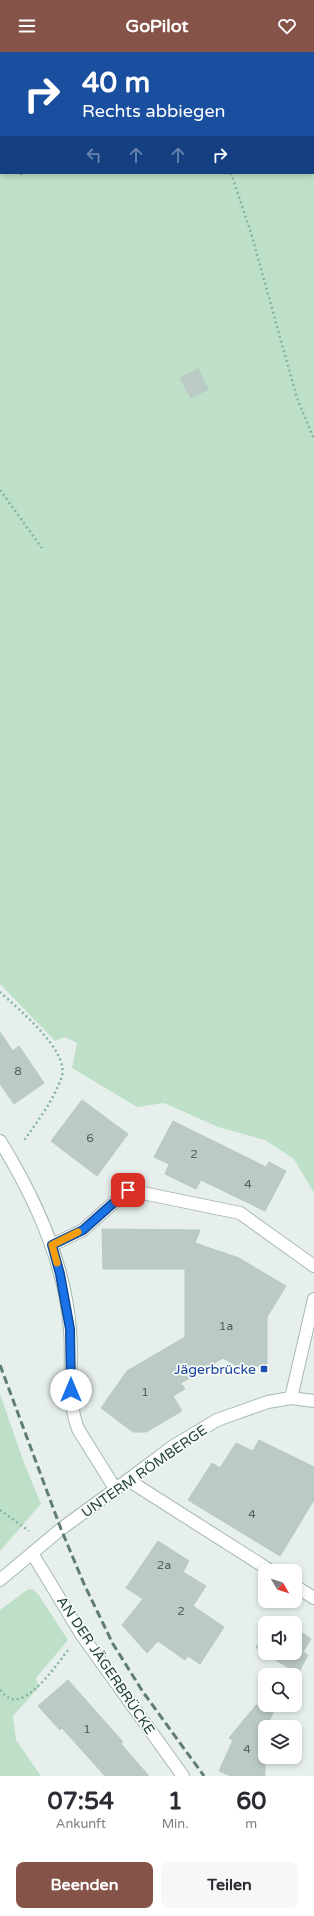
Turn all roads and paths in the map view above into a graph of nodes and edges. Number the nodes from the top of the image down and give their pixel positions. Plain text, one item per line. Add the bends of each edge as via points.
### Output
1 (21, 174) edge
2 (231, 174) edge
3 (22, 177) dead end
4 (314, 439) edge
5 (0, 490) edge
6 (42, 548) dead end
7 (0, 992) edge
8 (0, 1141) edge
9 (11, 1159) junction
10 (52, 1245) junction
11 (314, 1266) edge
12 (314, 1299) edge
13 (291, 1398) junction
14 (314, 1401) edge
15 (128, 1480) junction
16 (116, 1490) junction
17 (0, 1510) edge
18 (45, 1543) junction
19 (32, 1553) junction
20 (260, 1564) edge
21 (0, 1580) edge
22 (302, 1590) edge
23 (314, 1598) edge
24 (81, 1634) junction
25 (0, 1690) edge
26 (183, 1776) edge

1 - 3 path
2 - 4 path via 251,233 297,398
5 - 6 path
7 - 9 path via 49,1041 62,1061 62,1075 44,1110
8 - 9 main road
9 - 10 main road
10 - 11 main road via 83,1230 128,1190 240,1213
10 - 16 main road via 70,1329 71,1405 74,1418 78,1429
12 - 13 main road
13 - 14 main road, UNTERM RÖMBERGE
13 - 15 main road, UNTERM RÖMBERGE via 247,1408 217,1420 172,1447
15 - 16 main road, UNTERM RÖMBERGE
15 - 20 main road
16 - 18 main road, UNTERM RÖMBERGE
17 - 18 path
18 - 19 main road, UNTERM RÖMBERGE
19 - 21 main road, UNTERM RÖMBERGE
19 - 24 main road, AN DER JÄGERBRÜCKE
22 - 23 main road
24 - 25 path via 50,1674 28,1696 14,1700
24 - 26 main road, AN DER JÄGERBRÜCKE

